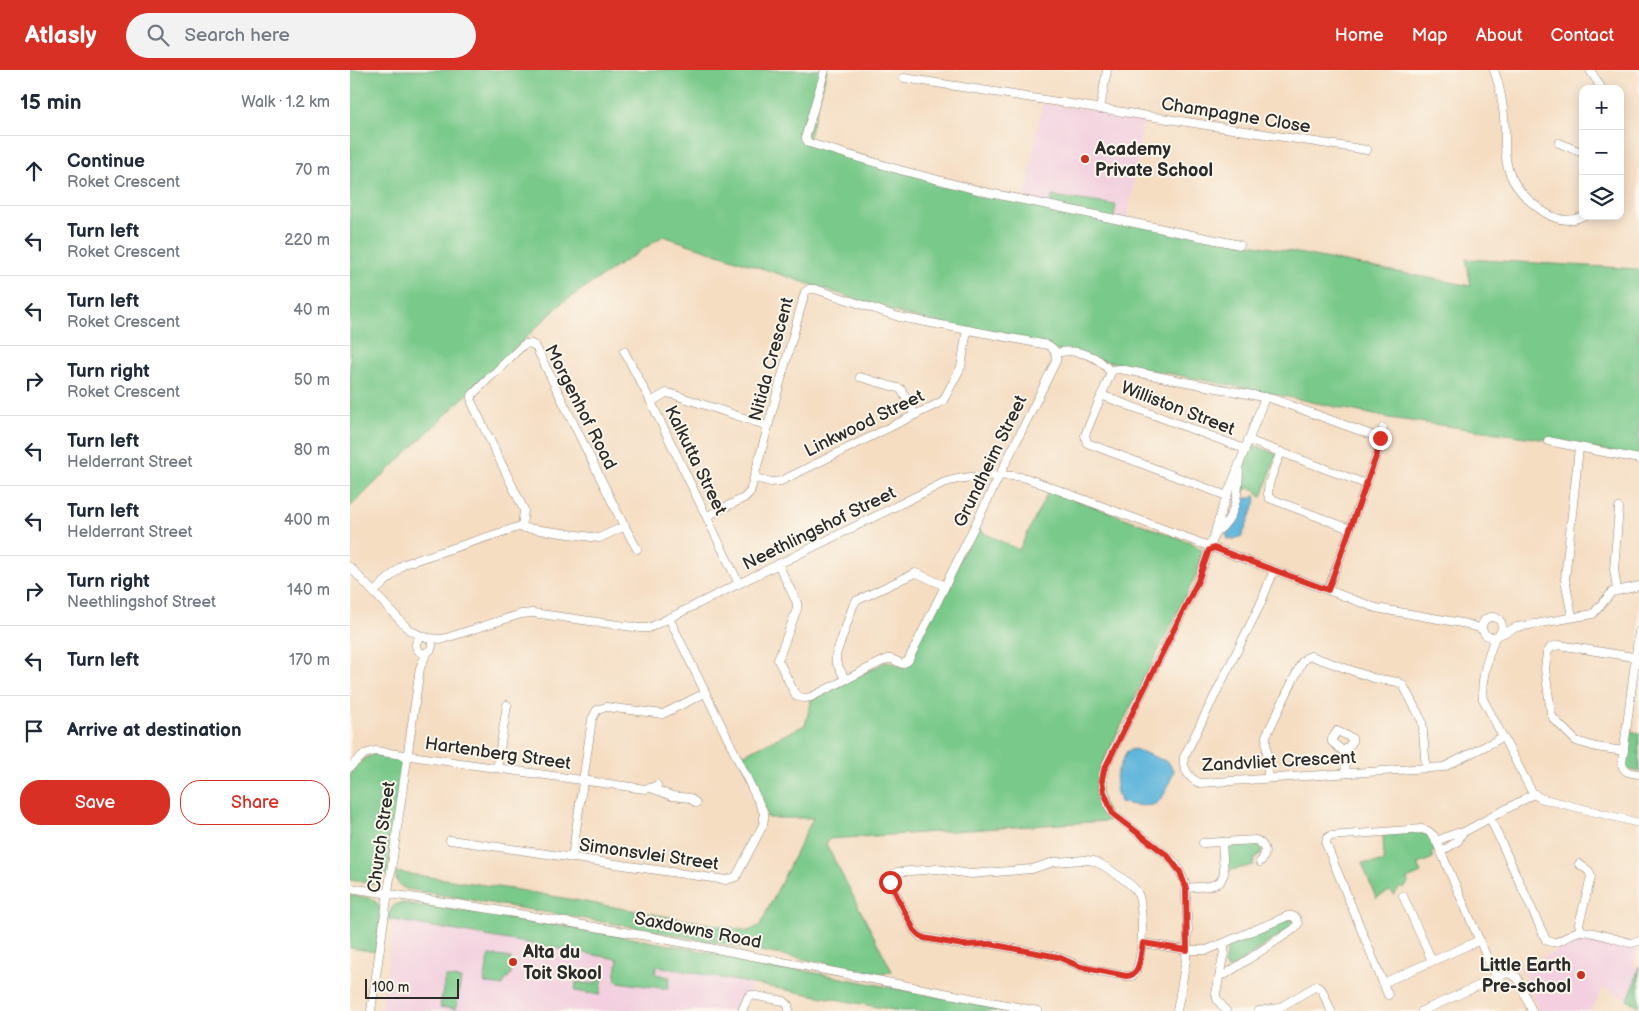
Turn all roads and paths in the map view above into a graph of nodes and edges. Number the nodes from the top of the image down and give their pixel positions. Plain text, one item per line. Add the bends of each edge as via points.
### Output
1 (825, 70) edge
2 (1107, 70) edge
3 (1494, 70) edge
4 (1590, 70) edge
5 (904, 78) dead end
6 (1599, 85) edge
7 (1100, 109) junction
8 (1559, 143) dead end
9 (1367, 150) dead end
10 (1579, 150) edge
11 (1579, 217) edge
12 (1240, 245) dead end
13 (967, 330) junction
14 (624, 351) dead end
15 (1056, 353) junction
16 (1110, 372) junction
17 (860, 377) dead end
18 (1101, 395) junction
19 (1265, 397) junction
20 (651, 402) junction
21 (915, 415) junction
22 (768, 426) junction
23 (1382, 428) dead end
24 (1380, 438) junction
25 (1248, 440) junction
26 (1548, 441) dead end
27 (1579, 448) junction
28 (1245, 450) junction
29 (1281, 452) junction
30 (1639, 459) edge
31 (1239, 465) junction
32 (999, 477) junction
33 (755, 478) junction
34 (1366, 484) junction
35 (1226, 496) junction
36 (1619, 508) dead end
37 (706, 516) junction
38 (1219, 519) junction
39 (1227, 523) junction
40 (625, 526) junction
41 (522, 527) junction
42 (1350, 529) junction
43 (1216, 532) junction
44 (1210, 546) junction
45 (637, 549) dead end
46 (778, 564) junction
47 (350, 568) edge
48 (1274, 570) junction
49 (739, 584) junction
50 (945, 586) junction
51 (1639, 586) edge
52 (1328, 590) junction
53 (1617, 590) junction
54 (374, 592) junction
55 (668, 618) junction
56 (1572, 618) junction
57 (1486, 620) junction
58 (1500, 621) junction
59 (1467, 624) junction
60 (1517, 627) junction
61 (409, 630) junction
62 (1639, 631) edge
63 (1484, 632) junction
64 (1497, 636) junction
65 (425, 637) junction
66 (443, 638) junction
67 (417, 648) junction
68 (429, 651) junction
69 (1488, 654) junction
70 (1637, 657) edge
71 (420, 668) junction
72 (845, 679) junction
73 (705, 693) junction
74 (506, 705) dead end
75 (1503, 737) junction
76 (1624, 751) junction
77 (1344, 752) dead end
78 (408, 755) junction
79 (350, 767) edge
80 (497, 768) junction
81 (1426, 768) junction
82 (1346, 773) junction
83 (1639, 774) edge
84 (1268, 778) junction
85 (583, 780) junction
86 (1534, 794) junction
87 (696, 803) dead end
88 (1490, 818) junction
89 (1639, 824) edge
90 (1462, 833) junction
91 (450, 840) dead end
92 (1436, 841) junction
93 (1222, 842) junction
94 (1203, 843) dead end
95 (1441, 852) junction
96 (572, 858) junction
97 (1260, 862) dead end
98 (1579, 864) dead end
99 (350, 888) edge
100 (1186, 888) junction
101 (388, 895) junction
102 (1403, 896) dead end
103 (1581, 931) junction
104 (1480, 940) junction
105 (1639, 941) edge
106 (1143, 943) junction
107 (1224, 944) junction
108 (1187, 950) junction
109 (1432, 961) junction
110 (1220, 974) junction
111 (1497, 977) junction
112 (1383, 983) junction
113 (1388, 995) dead end
114 (1225, 1010) edge
115 (1282, 1010) edge
116 (371, 1011) edge
117 (742, 1011) edge
118 (789, 1011) edge
119 (1038, 1011) edge
120 (1177, 1011) edge
121 (1259, 1011) edge
122 (1331, 1011) edge
123 (1422, 1011) edge
124 (1532, 1011) edge

1 - 12 street via 806,134 809,143 985,192
2 - 7 street
3 - 11 street via 1502,100 1505,154 1515,182 1526,198 1550,216 1566,220
4 - 6 street
5 - 7 street, Champagne Close
7 - 9 street, Champagne Close
8 - 10 street
13 - 15 street via 1048,345
13 - 21 street, Linkwood Street via 961,367 946,399
13 - 22 street, Nitida Crescent via 899,317 809,289 805,292
14 - 20 street, Kalkutta Street
15 - 16 street via 1064,350 1082,353 1105,364
15 - 32 street, Grundheim Street via 1056,361
16 - 18 street
16 - 19 street via 1120,368
17 - 21 street via 902,389
18 - 28 street, Williston Street
18 - 35 street via 1085,435 1088,444
19 - 24 street
19 - 25 street
20 - 22 street via 666,393 672,394
20 - 37 street, Kalkutta Street
21 - 33 street, Linkwood Street via 781,481
22 - 33 street, Nitida Crescent
23 - 24 street
24 - 34 street
25 - 28 street
25 - 29 street
26 - 27 street
27 - 30 street
27 - 56 street via 1565,579
28 - 31 street
29 - 34 street
29 - 42 street via 1267,489 1269,498
31 - 35 street
31 - 39 street via 1238,496
32 - 44 street, Neethlingshof Street via 1026,478
32 - 46 street, Neethlingshof Street via 951,480
32 - 50 street, Grundheim Street
33 - 37 street, Nitida Crescent via 746,496
34 - 42 street
35 - 38 street
36 - 53 street via 1614,569
37 - 49 street, Kalkutta Street
38 - 39 street
38 - 43 street
39 - 43 street
40 - 41 street via 599,538
40 - 41 street, Morgenhof Road via 536,347 528,344 522,346 471,398 524,510
40 - 45 street, Morgenhof Road
41 - 54 street via 404,564
42 - 52 street
43 - 44 street
44 - 48 street, Neethlingshof Street
44 - 100 street via 1198,581 1106,765 1102,780 1113,814 1173,860
46 - 49 street, Neethlingshof Street
46 - 72 street via 798,605 778,660 794,692 798,697 806,698
47 - 54 street
48 - 52 street, Neethlingshof Street
48 - 84 street, Zandvliet Crescent via 1183,762 1198,782
49 - 55 street, Neethlingshof Street
50 - 72 street, Grundheim Street via 909,660 904,663 887,659
50 - 72 street via 914,573 856,601 836,655
51 - 53 street
52 - 59 street, Neethlingshof Street via 1381,610
53 - 56 street via 1610,593 1593,614
54 - 61 street
55 - 66 street, Neethlingshof Street via 643,628 526,613
55 - 73 street, Simonsvlei Street
56 - 60 street
57 - 58 street via 1493,617
57 - 59 street, Neethlingshof Street
57 - 63 street via 1482,626
58 - 60 street
58 - 64 street via 1502,630
59 - 63 street, Neethlingshof Street
60 - 64 street
61 - 65 street
61 - 67 street, Church Street
62 - 70 street
63 - 64 street
63 - 69 street
64 - 69 street
65 - 66 street
65 - 67 street via 420,638
65 - 68 street via 431,643
66 - 68 street
67 - 68 street via 420,652
67 - 71 street, Church Street
68 - 71 street, Church Street
69 - 75 street via 1482,696
70 - 76 street
70 - 76 street via 1559,645 1551,647 1547,653 1545,669 1553,718 1576,741
71 - 78 street, Church Street
73 - 85 street via 661,714 606,707 598,710 592,719
73 - 96 street, Simonsvlei Street via 764,816 763,825 738,874 726,880
74 - 80 street
75 - 81 street, Zandvliet Crescent via 1448,766
75 - 86 street
76 - 83 street via 1624,769
77 - 82 street
78 - 79 street, Hartenberg Street via 372,751
78 - 80 street, Hartenberg Street
78 - 101 street, Church Street
80 - 85 street, Hartenberg Street
81 - 82 street, Zandvliet Crescent
81 - 84 street via 1422,721 1403,685 1375,679 1311,656 1302,662 1266,736
82 - 84 street, Zandvliet Crescent
85 - 87 street, Hartenberg Street via 644,789 654,786 672,796 690,798
85 - 96 street
86 - 88 street
86 - 89 street
88 - 90 street
88 - 103 street via 1546,940 1556,942
90 - 92 street
90 - 95 street via 1458,841
91 - 96 street, Simonsvlei Street
92 - 95 street
92 - 112 street via 1430,832 1422,830 1332,835 1326,840
93 - 94 street
93 - 97 street via 1259,841 1265,851
93 - 100 street via 1224,874 1220,882
95 - 104 street
98 - 103 street via 1591,877 1579,922
99 - 101 street, Saxdowns Road
100 - 108 street
101 - 116 street, Church Street
101 - 119 street, Saxdowns Road via 653,937
102 - 109 street
103 - 105 street via 1631,943
104 - 109 street
104 - 111 street
106 - 106 street via 1137,892 1093,861 1059,862 1032,869 971,874 942,870 897,872 890,880 914,930 924,938 1019,949 1063,958 1087,969 1129,977 1137,971
106 - 108 street
107 - 108 street via 1208,950
107 - 110 street
107 - 110 street via 1288,916 1294,916 1298,921 1294,929 1226,974
108 - 120 street
109 - 112 street
110 - 114 street via 1216,994
111 - 123 street
111 - 124 street via 1507,973 1517,977
112 - 113 street
115 - 121 street
115 - 122 street via 1316,986 1322,990
117 - 118 street via 751,995 784,1001

